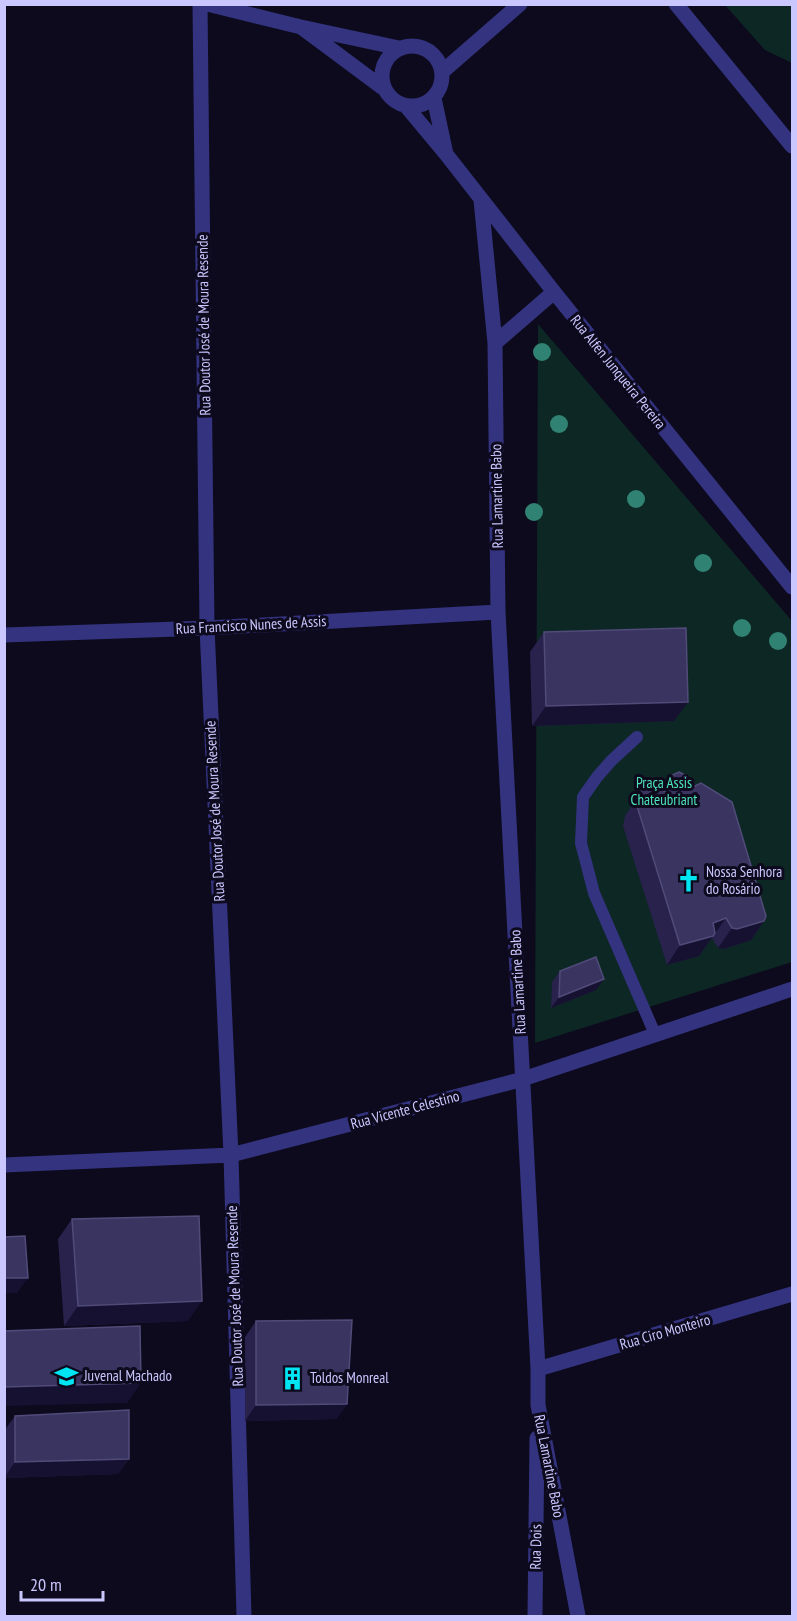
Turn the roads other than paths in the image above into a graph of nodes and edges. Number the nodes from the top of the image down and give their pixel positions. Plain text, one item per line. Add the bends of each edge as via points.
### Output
1 (200, 4) edge
2 (207, 4) edge
3 (520, 4) edge
4 (676, 4) edge
5 (301, 27) junction
6 (399, 48) junction
7 (442, 72) junction
8 (383, 88) junction
9 (434, 98) junction
10 (406, 106) junction
11 (792, 146) edge
12 (446, 154) junction
13 (481, 200) junction
14 (554, 292) junction
15 (495, 343) junction
16 (792, 587) edge
17 (498, 612) junction
18 (207, 628) junction
19 (4, 635) edge
20 (638, 737) dead end
21 (792, 989) edge
22 (656, 1034) junction
23 (523, 1079) junction
24 (231, 1155) junction
25 (4, 1165) edge
26 (792, 1294) edge
27 (538, 1369) junction
28 (538, 1405) junction
29 (244, 1617) edge
30 (536, 1617) edge
31 (578, 1617) edge

1 - 18 street, Rua Doutor José de Moura Resende
2 - 5 street
3 - 7 street
4 - 11 street
5 - 6 street
5 - 8 street
6 - 7 street via 418,46 426,50 434,55
6 - 8 street via 385,60
7 - 9 street
8 - 10 street via 396,103
9 - 10 street via 416,107
9 - 12 street
10 - 12 street
12 - 13 street, Rua Alfen Junqueira Pereira
13 - 14 street, Rua Alfen Junqueira Pereira
13 - 15 street, Rua Lamartine Babo
14 - 15 street
14 - 16 street, Rua Alfen Junqueira Pereira
15 - 17 street, Rua Lamartine Babo
17 - 18 street, Rua Francisco Nunes de Assis
17 - 23 street, Rua Lamartine Babo
18 - 19 street, Rua Francisco Nunes de Assis
18 - 24 street, Rua Doutor José de Moura Resende
20 - 22 lane via 611,761 583,797 580,843 594,893
21 - 22 street, Rua Vicente Celestino
22 - 23 street, Rua Vicente Celestino
23 - 24 street, Rua Vicente Celestino
23 - 27 street, Rua Lamartine Babo
24 - 25 street, Rua Vicente Celestino
24 - 29 street, Rua Doutor José de Moura Resende
26 - 27 street, Rua Ciro Monteiro
27 - 28 street, Rua Lamartine Babo
28 - 30 street, Rua Dois
28 - 31 street, Rua Lamartine Babo

